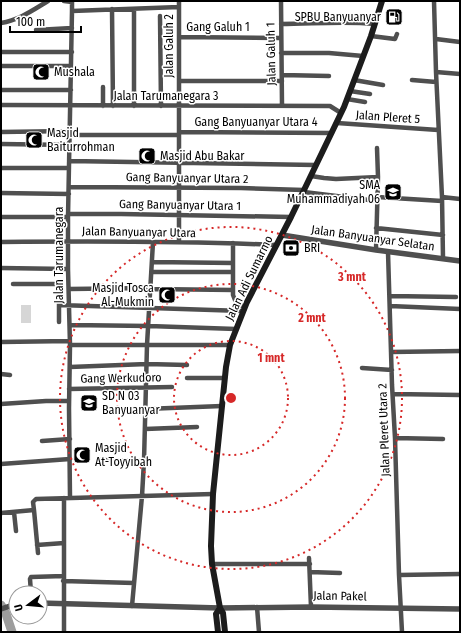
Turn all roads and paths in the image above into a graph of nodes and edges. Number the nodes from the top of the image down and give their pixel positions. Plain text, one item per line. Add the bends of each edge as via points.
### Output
1 (48, 1) edge
2 (64, 1) edge
3 (179, 1) edge
4 (281, 1) edge
5 (382, 1) edge
6 (434, 1) edge
7 (73, 2) edge
8 (179, 7) junction
9 (112, 9) junction
10 (134, 9) junction
11 (72, 11) junction
12 (160, 16) dead end
13 (1, 23) edge
14 (281, 24) junction
15 (375, 24) junction
16 (72, 28) junction
17 (36, 30) dead end
18 (398, 34) dead end
19 (371, 36) junction
20 (179, 37) junction
21 (281, 38) junction
22 (436, 39) junction
23 (460, 42) edge
24 (1, 52) edge
25 (72, 52) junction
26 (281, 53) junction
27 (364, 56) junction
28 (1, 66) edge
29 (71, 66) junction
30 (436, 72) junction
31 (460, 74) edge
32 (282, 75) junction
33 (329, 76) dead end
34 (354, 80) junction
35 (412, 80) dead end
36 (179, 81) junction
37 (282, 81) junction
38 (436, 82) junction
39 (383, 85) dead end
40 (103, 87) dead end
41 (1, 90) edge
42 (71, 90) junction
43 (350, 91) junction
44 (370, 94) dead end
45 (347, 99) junction
46 (365, 102) dead end
47 (1, 105) edge
48 (71, 105) junction
49 (103, 106) junction
50 (113, 106) junction
51 (134, 106) junction
52 (161, 106) junction
53 (179, 106) junction
54 (282, 106) junction
55 (330, 106) junction
56 (344, 107) junction
57 (341, 113) junction
58 (337, 123) junction
59 (438, 130) junction
60 (1, 132) edge
61 (70, 133) junction
62 (332, 133) junction
63 (180, 134) junction
64 (1, 144) edge
65 (70, 144) junction
66 (377, 148) dead end
67 (70, 161) junction
68 (179, 163) junction
69 (316, 165) junction
70 (1, 168) edge
71 (69, 168) junction
72 (311, 176) junction
73 (378, 177) junction
74 (69, 187) junction
75 (179, 188) junction
76 (304, 191) junction
77 (1, 193) edge
78 (69, 194) junction
79 (377, 199) junction
80 (442, 199) junction
81 (460, 199) edge
82 (68, 215) junction
83 (179, 215) junction
84 (1, 217) edge
85 (291, 217) junction
86 (376, 228) junction
87 (282, 235) junction
88 (443, 235) junction
89 (69, 241) junction
90 (1, 242) edge
91 (153, 242) junction
92 (179, 242) junction
93 (233, 243) junction
94 (277, 245) junction
95 (376, 250) junction
96 (388, 252) junction
97 (443, 258) junction
98 (460, 261) edge
99 (152, 262) junction
100 (233, 263) junction
101 (1, 268) edge
102 (68, 268) junction
103 (152, 272) junction
104 (233, 272) junction
105 (13, 284) dead end
106 (150, 288) junction
107 (69, 289) junction
108 (233, 290) junction
109 (390, 296) junction
110 (456, 297) dead end
111 (59, 305) junction
112 (69, 306) junction
113 (390, 306) junction
114 (149, 308) junction
115 (244, 309) junction
116 (460, 309) edge
117 (59, 322) dead end
118 (70, 325) junction
119 (148, 326) junction
120 (236, 329) junction
121 (1, 342) edge
122 (70, 343) junction
123 (147, 345) junction
124 (230, 345) junction
125 (460, 351) edge
126 (392, 352) junction
127 (147, 364) junction
128 (187, 365) dead end
129 (70, 367) junction
130 (362, 368) dead end
131 (392, 370) junction
132 (1, 374) edge
133 (10, 375) dead end
134 (187, 378) dead end
135 (225, 378) junction
136 (146, 387) junction
137 (172, 387) dead end
138 (69, 389) junction
139 (393, 394) junction
140 (460, 395) edge
141 (70, 401) junction
142 (1, 404) edge
143 (222, 406) junction
144 (146, 408) junction
145 (197, 427) dead end
146 (144, 429) junction
147 (70, 438) junction
148 (395, 438) junction
149 (443, 439) dead end
150 (42, 441) dead end
151 (70, 459) junction
152 (99, 460) dead end
153 (144, 461) junction
154 (1, 464) edge
155 (214, 494) junction
156 (142, 496) junction
157 (64, 498) junction
158 (70, 498) junction
159 (34, 510) junction
160 (14, 512) junction
161 (1, 513) edge
162 (16, 531) dead end
163 (64, 543) junction
164 (37, 545) junction
165 (38, 553) dead end
166 (309, 558) dead end
167 (212, 564) junction
168 (310, 564) junction
169 (310, 572) junction
170 (340, 573) dead end
171 (460, 574) edge
172 (399, 575) junction
173 (63, 578) junction
174 (134, 582) junction
175 (30, 585) edge
176 (48, 603) edge
177 (63, 604) junction
178 (132, 606) junction
179 (257, 607) junction
180 (311, 607) junction
181 (220, 608) junction
182 (400, 608) junction
183 (460, 609) edge
184 (64, 632) edge
185 (218, 632) edge
186 (225, 632) edge
187 (259, 632) edge
188 (402, 632) edge

1 - 13 street via 22,16
2 - 7 street
3 - 8 street, Jalan Galuh 2
4 - 14 street, Jalan Galuh 1
5 - 15 main road, Jalan Adi Sumarmo
6 - 22 street
7 - 11 street, Jalan Tarumanegara
8 - 10 street
8 - 20 street, Jalan Galuh 2
9 - 10 street
9 - 11 street
9 - 50 street
10 - 51 street
11 - 16 street, Jalan Tarumanegara
12 - 52 street
14 - 15 street
14 - 21 street, Jalan Galuh 1
15 - 19 main road, Jalan Adi Sumarmo
16 - 17 street
16 - 25 street, Jalan Tarumanegara
18 - 19 street via 396,39
19 - 27 main road, Jalan Adi Sumarmo
20 - 21 street, Gang Galuh 1
20 - 36 street, Jalan Galuh 2
21 - 26 street, Jalan Galuh 1
22 - 23 street
22 - 30 street
24 - 25 street
25 - 29 street, Jalan Tarumanegara
26 - 27 street
26 - 32 street, Jalan Galuh 1
27 - 34 main road, Jalan Adi Sumarmo
28 - 29 street
29 - 42 street, Jalan Tarumanegara
30 - 31 street
30 - 38 street
32 - 33 street
32 - 37 street, Jalan Galuh 1
34 - 39 street
34 - 43 main road, Jalan Adi Sumarmo
35 - 38 street
36 - 37 street
36 - 53 street, Jalan Galuh 2
37 - 54 street, Jalan Galuh 1
38 - 59 street
40 - 49 street
41 - 42 street
42 - 48 street, Jalan Tarumanegara
43 - 44 street
43 - 45 main road, Jalan Adi Sumarmo
45 - 46 street
45 - 56 main road, Jalan Adi Sumarmo
47 - 48 street, Jalan Tarumanegara 3
48 - 49 street, Jalan Tarumanegara 3
48 - 61 street, Jalan Tarumanegara
49 - 50 street, Jalan Tarumanegara 3
50 - 51 street, Jalan Tarumanegara 3
51 - 52 street, Jalan Tarumanegara 3
52 - 53 street, Jalan Tarumanegara 3
53 - 54 street, Jalan Tarumanegara 3
53 - 63 street, Jalan Galuh 2
54 - 55 street, Jalan Tarumanegara 3
55 - 56 street, Jalan Tarumanegara 3
55 - 57 street
56 - 57 main road, Jalan Adi Sumarmo
57 - 58 main road, Jalan Adi Sumarmo
58 - 59 street, Jalan Pleret 5
58 - 62 main road, Jalan Adi Sumarmo
59 - 80 street
60 - 61 street, Gang Banyuanyar Utara 4
61 - 63 street, Gang Banyuanyar Utara 4
61 - 65 street, Jalan Tarumanegara
62 - 63 street, Gang Banyuanyar Utara 4
62 - 69 main road, Jalan Adi Sumarmo
63 - 68 street, Jalan Galuh 2
64 - 65 street
65 - 67 street, Jalan Tarumanegara
66 - 73 street
67 - 68 street
67 - 71 street, Jalan Tarumanegara
68 - 69 street
68 - 75 street, Jalan Galuh 2
69 - 72 main road, Jalan Adi Sumarmo
70 - 71 street
71 - 74 street, Jalan Tarumanegara
72 - 73 street via 336,179
72 - 76 main road, Jalan Adi Sumarmo
73 - 79 street
74 - 75 street, Gang Banyuanyar Utara 2
74 - 78 street, Jalan Tarumanegara
75 - 76 street, Gang Banyuanyar Utara 2
75 - 83 street, Jalan Galuh 2
76 - 79 street, Gang Banyuanyar Utara 2
76 - 85 main road, Jalan Adi Sumarmo
77 - 78 street
78 - 82 street, Jalan Tarumanegara
79 - 80 street, Gang Banyuanyar Utara 2
79 - 86 street
80 - 81 street, Gang Banyuanyar Utara 2
80 - 88 street
82 - 83 street, Gang Banyuanyar Utara 1
82 - 84 street, Gang Banyuanyar Utara 1
82 - 89 street, Jalan Tarumanegara
83 - 85 street, Gang Banyuanyar Utara 1
83 - 92 street, Jalan Galuh 2
85 - 87 main road, Jalan Adi Sumarmo
86 - 88 street
86 - 95 street
87 - 94 main road, Jalan Adi Sumarmo
87 - 95 street, Jalan Banyuanyar Selatan
88 - 97 street
89 - 90 street, Jalan Banyuanyar Utara
89 - 91 street, Jalan Banyuanyar Utara
89 - 102 street, Jalan Tarumanegara
91 - 92 street, Jalan Banyuanyar Utara
91 - 99 street
92 - 93 street, Jalan Banyuanyar Utara
93 - 94 street, Jalan Banyuanyar Utara
93 - 100 street
94 - 115 main road, Jalan Adi Sumarmo
95 - 96 street, Jalan Banyuanyar Selatan
96 - 97 street, Jalan Banyuanyar Selatan
96 - 109 street, Jalan Pleret Utara 2
97 - 98 street, Jalan Banyuanyar Selatan
99 - 100 street
99 - 103 street
100 - 104 street
101 - 102 street
102 - 107 street, Jalan Tarumanegara
103 - 104 street
103 - 106 street
104 - 108 street
105 - 111 street via 58,284
106 - 107 street
106 - 108 street
106 - 114 street
107 - 112 street, Jalan Tarumanegara
108 - 115 street via 235,301
109 - 110 street
109 - 113 street, Jalan Pleret Utara 2
111 - 112 street
111 - 117 street
112 - 114 street
112 - 118 street, Jalan Tarumanegara
113 - 116 street
113 - 126 street, Jalan Pleret Utara 2
114 - 115 street
114 - 119 street
115 - 120 main road, Jalan Adi Sumarmo
118 - 119 street
118 - 122 street, Jalan Tarumanegara
119 - 120 street
119 - 123 street
120 - 124 main road, Jalan Adi Sumarmo
121 - 122 street
122 - 123 street
122 - 129 street, Jalan Tarumanegara
123 - 124 street
123 - 127 street
124 - 135 main road, Jalan Adi Sumarmo
125 - 126 street
126 - 131 street, Jalan Pleret Utara 2
127 - 128 street
127 - 129 street
127 - 136 street
129 - 138 street, Jalan Tarumanegara
130 - 131 street
131 - 139 street, Jalan Pleret Utara 2
132 - 133 street
134 - 135 street
135 - 143 main road, Jalan Adi Sumarmo
136 - 137 street, Gang Werkudoro
136 - 138 street, Gang Werkudoro
136 - 144 street
138 - 141 street, Jalan Tarumanegara
139 - 140 street
139 - 148 street, Jalan Pleret Utara 2
141 - 142 street
141 - 147 street, Jalan Tarumanegara
143 - 144 street
143 - 155 main road, Jalan Adi Sumarmo
144 - 146 street
145 - 146 street
146 - 153 street
147 - 150 street
147 - 151 street, Jalan Tarumanegara
148 - 149 street
148 - 172 street, Jalan Pleret Utara 2
151 - 154 street
151 - 158 street, Jalan Tarumanegara
152 - 153 street
153 - 156 street
155 - 156 street
155 - 167 main road, Jalan Adi Sumarmo
156 - 158 street
156 - 174 street
157 - 158 street
157 - 159 street via 34,500
157 - 163 street
159 - 160 street
159 - 164 street
160 - 161 street
160 - 162 street
163 - 164 street
163 - 173 street
164 - 165 street
166 - 168 street
167 - 168 street
167 - 181 main road, Jalan Adi Sumarmo
168 - 169 street
169 - 170 street
169 - 180 street
171 - 172 street
172 - 182 street, Jalan Pleret Utara 2
173 - 174 street
173 - 175 street via 31,577
173 - 177 street
174 - 178 street
176 - 177 street, Jalan Pakel
177 - 178 street, Jalan Pakel
177 - 184 street
178 - 181 street, Jalan Pakel
179 - 180 street, Jalan Pakel
179 - 181 street, Jalan Pakel
179 - 187 street
180 - 182 street, Jalan Pakel
181 - 185 main road, Jalan Adi Sumarmo via 216,614
181 - 186 main road, Jalan Adi Sumarmo
182 - 183 street, Jalan Pakel
182 - 188 street, Jalan Pleret Utara 2

